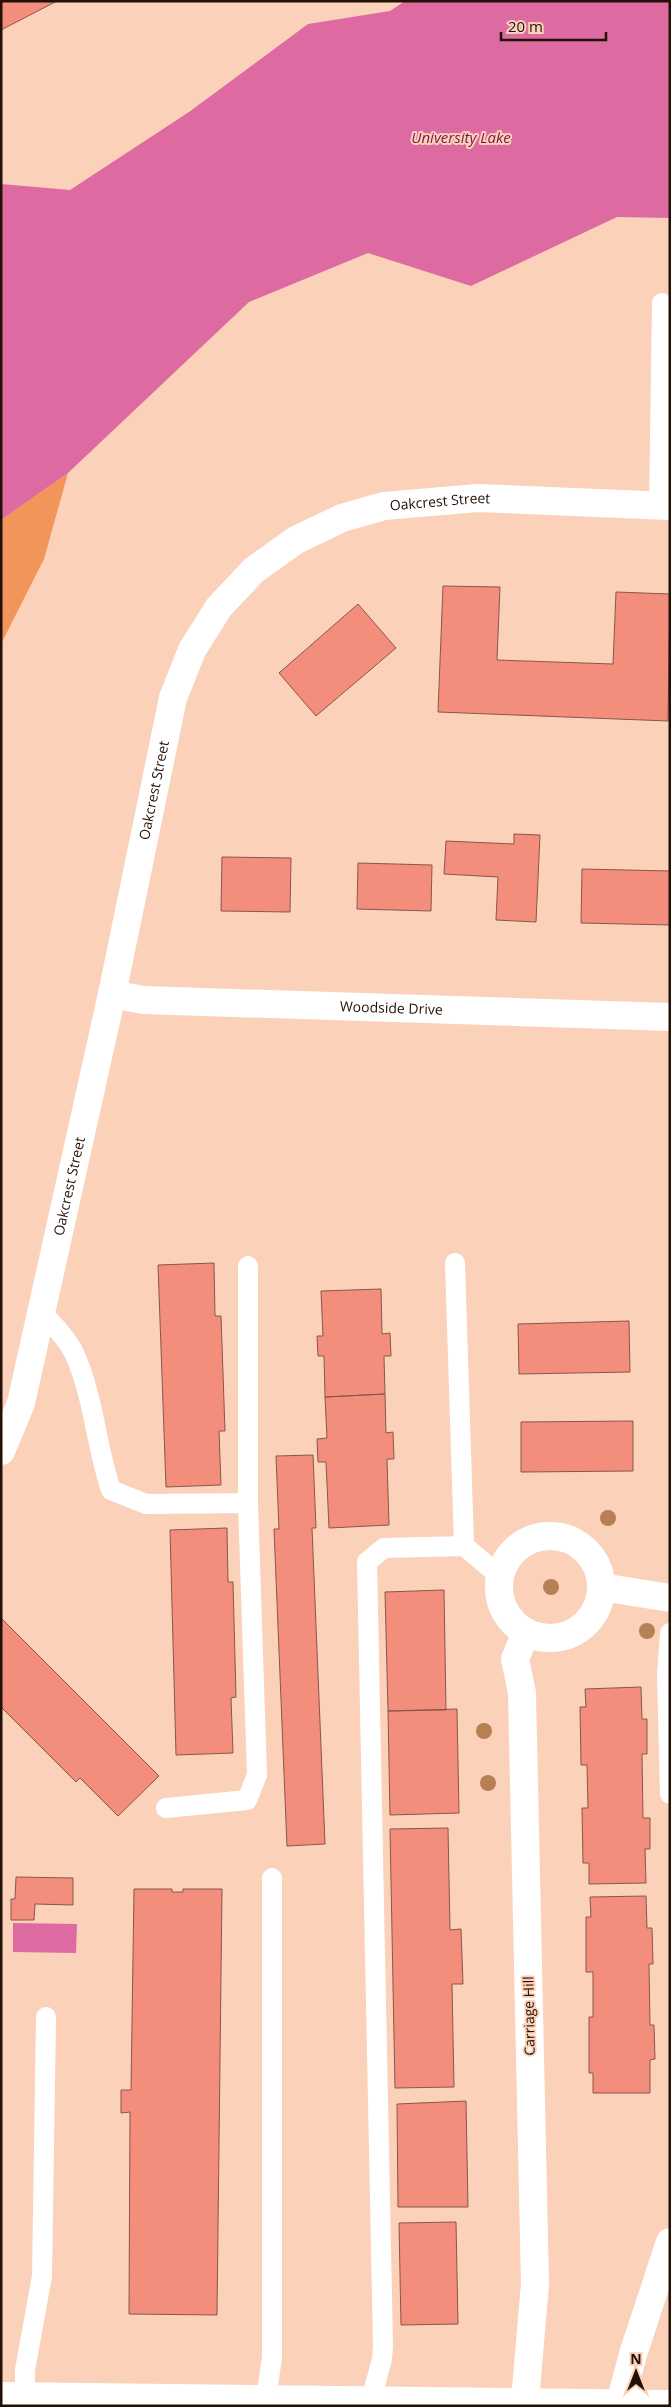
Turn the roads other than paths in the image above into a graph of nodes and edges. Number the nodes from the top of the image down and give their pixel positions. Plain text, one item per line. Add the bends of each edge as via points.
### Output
1 (662, 303) dead end
2 (664, 506) edge
3 (112, 994) junction
4 (670, 1017) edge
5 (455, 1263) dead end
6 (248, 1266) dead end
7 (42, 1312) junction
8 (1, 1452) edge
9 (248, 1503) junction
10 (464, 1546) junction
11 (500, 1576) junction
12 (601, 1587) junction
13 (670, 1598) edge
14 (526, 1632) junction
15 (670, 1633) edge
16 (670, 1794) edge
17 (166, 1808) dead end
18 (272, 1878) dead end
19 (46, 2017) dead end
20 (670, 2242) edge
21 (13, 2396) edge
22 (266, 2398) junction
23 (372, 2400) junction
24 (525, 2401) junction
25 (620, 2403) junction
26 (574, 2404) edge
27 (670, 2404) edge

1 - 2 lane
2 - 3 street, Oakcrest Street via 478,498 384,506 342,518 296,540 254,570 219,607 192,650 173,698
3 - 4 street, Woodside Drive via 143,1000
3 - 7 street, Oakcrest Street
5 - 10 lane
6 - 9 lane
7 - 8 street, Oakcrest Street via 22,1403
7 - 9 lane via 74,1353 89,1393 111,1490 146,1504
9 - 17 lane via 257,1774 247,1800
10 - 11 lane
10 - 23 lane via 384,1548 367,1562 383,2346
11 - 12 street via 506,1560 516,1548 531,1539 550,1535 582,1546 594,1560
11 - 14 street via 498,1588 502,1606 512,1621
12 - 13 street
12 - 14 street via 598,1607 588,1622 574,1632 545,1638
14 - 24 street, Carriage Hill via 515,1659 522,1693 534,2274
15 - 16 lane via 667,1674
18 - 22 lane via 272,2357
19 - 21 lane via 42,2276 25,2370
20 - 25 street
21 - 22 street
22 - 23 street
23 - 24 street
24 - 26 street
25 - 26 street
25 - 27 street

